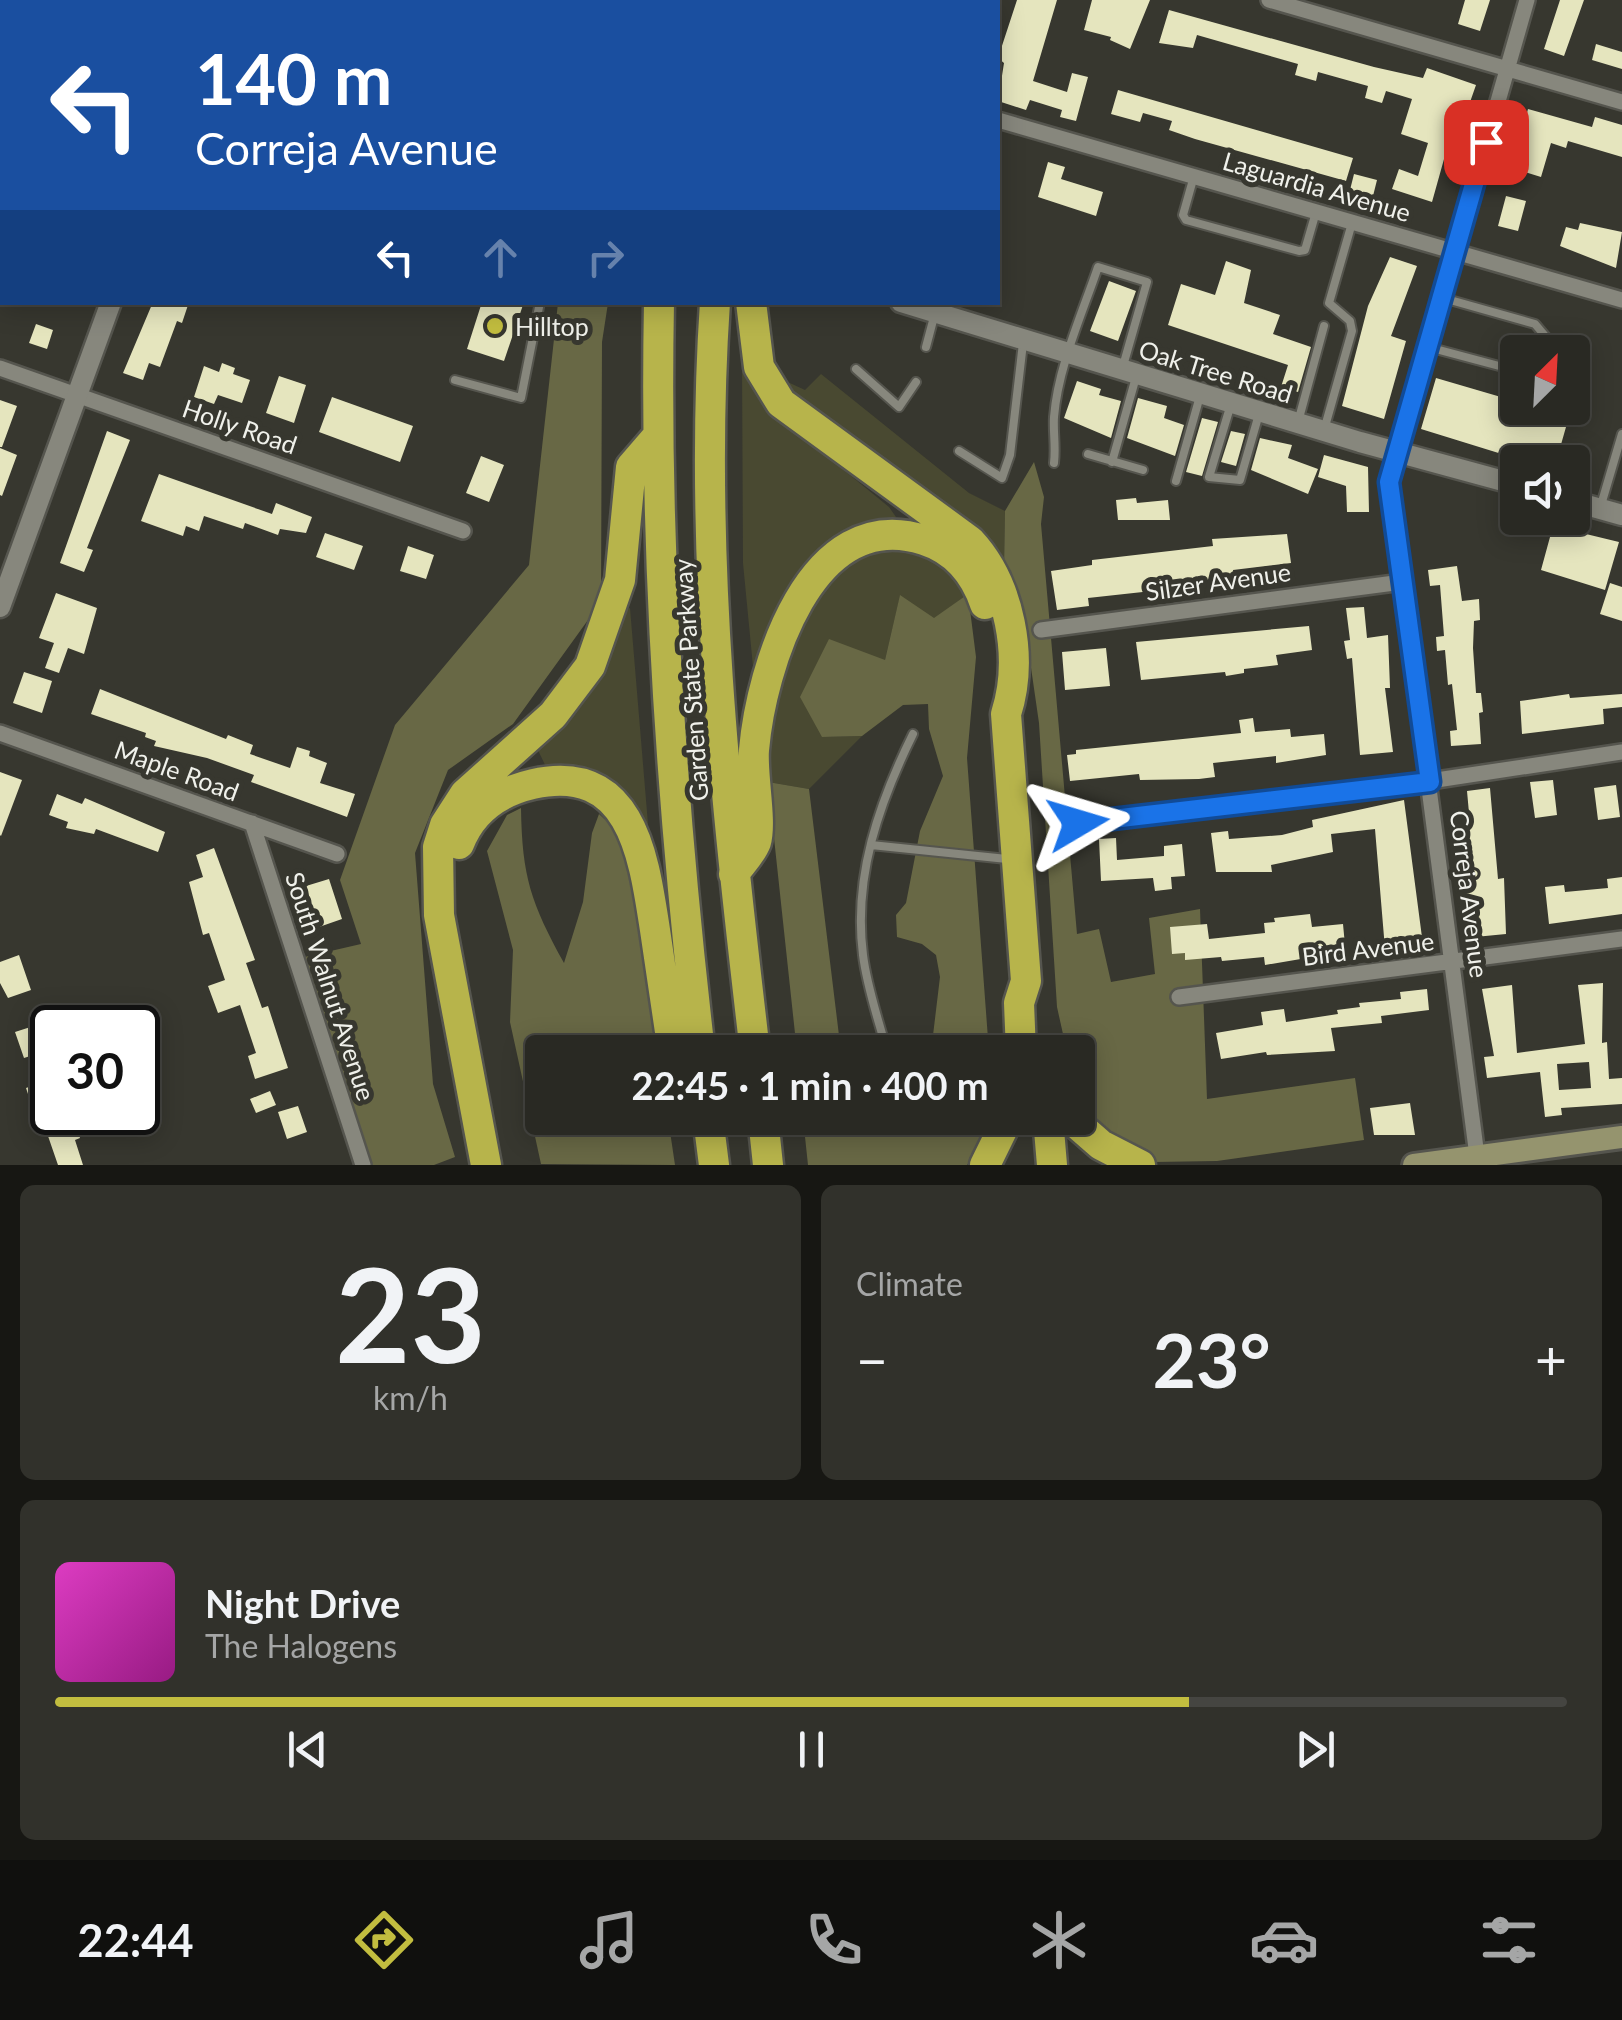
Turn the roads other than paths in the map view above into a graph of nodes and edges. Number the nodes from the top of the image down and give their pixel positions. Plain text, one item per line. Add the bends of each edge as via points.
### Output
1 (1268, 0) edge
2 (1528, 0) edge
3 (1508, 69) junction
4 (1622, 102) edge
5 (1000, 121) edge
6 (1194, 176) junction
7 (1316, 212) junction
8 (1352, 222) junction
9 (1454, 253) junction
10 (1443, 298) junction
11 (1622, 300) edge
12 (110, 305) edge
13 (539, 305) edge
14 (659, 305) edge
15 (715, 305) edge
16 (751, 305) edge
17 (911, 305) edge
18 (935, 312) junction
19 (1324, 326) dead end
20 (1544, 335) edge
21 (1024, 339) junction
22 (926, 346) dead end
23 (1428, 347) junction
24 (1069, 353) junction
25 (1500, 366) edge
26 (0, 368) edge
27 (856, 369) dead end
28 (1130, 371) junction
29 (454, 380) dead end
30 (916, 382) dead end
31 (1201, 392) junction
32 (78, 395) junction
33 (1232, 401) junction
34 (1260, 410) junction
35 (1298, 422) junction
36 (1324, 430) junction
37 (1622, 434) edge
38 (656, 438) junction
39 (1395, 449) junction
40 (959, 451) dead end
41 (1088, 454) dead end
42 (1112, 462) junction
43 (1054, 463) dead end
44 (1143, 470) dead end
45 (1500, 480) edge
46 (1176, 481) dead end
47 (1590, 506) edge
48 (1600, 509) junction
49 (1622, 516) edge
50 (463, 531) dead end
51 (1402, 582) junction
52 (0, 607) edge
53 (1041, 630) dead end
54 (1006, 714) junction
55 (0, 733) edge
56 (913, 734) dead end
57 (1622, 752) edge
58 (1430, 782) junction
59 (252, 823) junction
60 (1078, 823) dead end
61 (871, 845) junction
62 (337, 854) dead end
63 (1017, 860) junction
64 (734, 874) junction
65 (1622, 940) edge
66 (1454, 962) junction
67 (1179, 996) dead end
68 (670, 1035) edge
69 (698, 1035) edge
70 (753, 1035) edge
71 (883, 1035) edge
72 (1024, 1035) edge
73 (710, 1135) edge
74 (765, 1135) edge
75 (1000, 1135) edge
76 (1029, 1135) edge
77 (1049, 1135) edge
78 (1090, 1135) edge
79 (1622, 1137) edge
80 (1478, 1156) junction
81 (501, 1162) edge
82 (363, 1165) edge
83 (714, 1165) edge
84 (768, 1165) edge
85 (985, 1165) edge
86 (1031, 1165) edge
87 (1052, 1165) edge
88 (1140, 1165) edge
89 (1414, 1165) edge

1 - 3 street
2 - 3 street, Correja Avenue
3 - 4 street
3 - 9 street, Correja Avenue
5 - 6 street, Laguardia Avenue
6 - 7 street, Laguardia Avenue
6 - 7 lane via 1186,220 1299,251 1305,250
7 - 8 street, Laguardia Avenue
8 - 9 street, Laguardia Avenue
8 - 36 lane via 1329,303 1352,331
9 - 10 street, Correja Avenue
9 - 11 street, Laguardia Avenue
10 - 20 lane via 1536,324
10 - 23 street, Correja Avenue
12 - 32 street
13 - 29 lane via 521,398
14 - 38 highway, Garden State Parkway
15 - 64 highway, Garden State Parkway via 712,560
16 - 54 highway via 759,367 781,403 960,532 989,563 1009,626 1013,692
17 - 18 street, Oak Tree Road
18 - 21 street, Oak Tree Road
18 - 22 lane
19 - 35 lane
21 - 24 street, Oak Tree Road
21 - 40 lane via 1002,478
23 - 25 lane
23 - 39 street, Correja Avenue
24 - 28 street, Oak Tree Road
24 - 28 lane via 1098,267 1146,282
24 - 43 lane via 1054,419
26 - 32 street, Holly Road
27 - 30 lane via 899,407
28 - 31 street, Oak Tree Road
28 - 42 lane
31 - 33 street, Oak Tree Road
31 - 46 lane
32 - 50 street, Holly Road
32 - 52 street
33 - 34 street, Oak Tree Road
33 - 34 lane via 1209,477 1240,480
34 - 35 street, Oak Tree Road
35 - 36 street, Oak Tree Road
36 - 39 street, Oak Tree Road
37 - 48 lane
38 - 69 highway, Garden State Parkway via 666,719
38 - 81 highway via 631,468 618,590 590,666 553,714 465,794 438,847 439,915
39 - 45 street, Oak Tree Road
39 - 51 street, Correja Avenue via 1389,482
41 - 42 lane
42 - 44 lane
47 - 48 street
48 - 49 street
51 - 53 street, Silzer Avenue
51 - 58 street, Correja Avenue
54 - 63 highway
54 - 64 highway via 996,694 984,601 960,560 910,536 875,539 844,553 806,588 773,651 754,754 756,841
55 - 59 street, Maple Road
56 - 61 lane via 880,801
57 - 58 street
58 - 60 street
58 - 66 street, Correja Avenue
59 - 62 street, Maple Road
59 - 82 street, South Walnut Avenue
61 - 63 lane
61 - 71 lane via 860,906 863,958
63 - 72 highway
64 - 70 highway, Garden State Parkway
65 - 66 street, Bird Avenue
66 - 67 street, Bird Avenue
66 - 80 street, Correja Avenue
68 - 81 highway via 644,864 620,808 586,786 557,782 516,788 489,802 463,834 453,874
73 - 83 highway
74 - 84 highway
75 - 85 highway
76 - 86 highway
77 - 87 highway
78 - 88 highway
79 - 80 main road
80 - 89 main road

